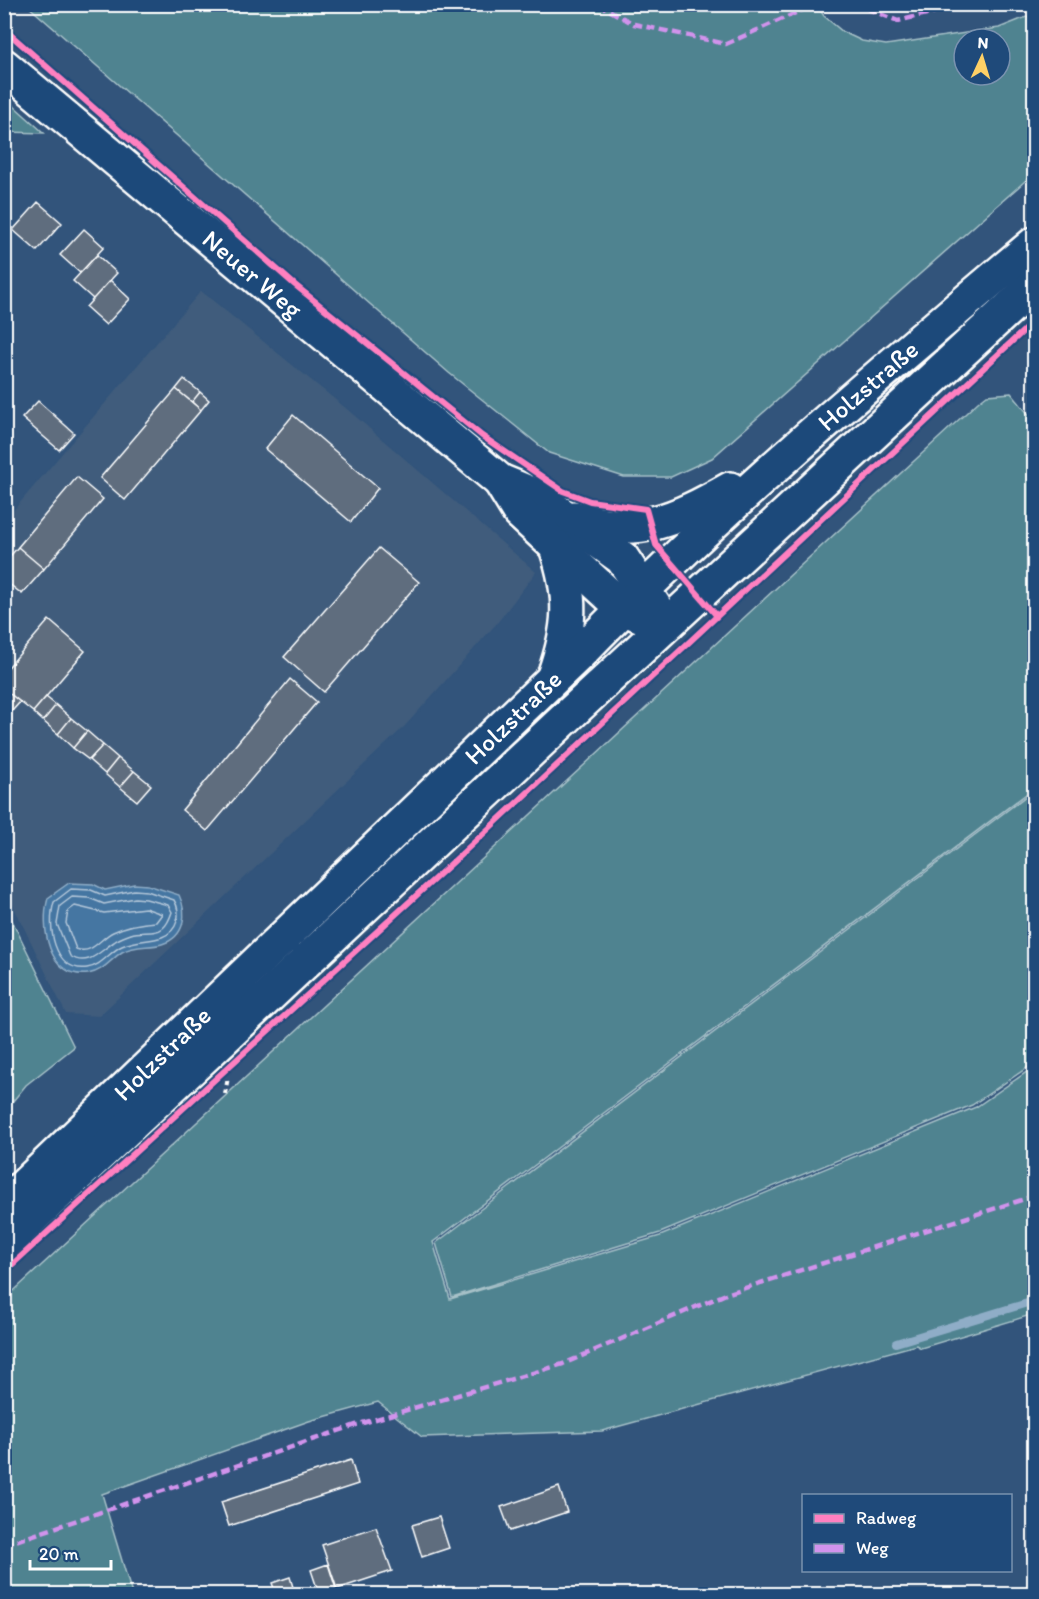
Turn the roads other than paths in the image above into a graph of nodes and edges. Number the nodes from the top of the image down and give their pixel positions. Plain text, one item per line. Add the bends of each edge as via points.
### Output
1 (4, 66) edge
2 (1035, 244) edge
3 (1035, 285) edge
4 (778, 462) junction
5 (500, 481) junction
6 (563, 514) junction
7 (556, 547) junction
8 (633, 598) junction
9 (666, 626) junction
10 (554, 678) junction
11 (4, 1205) edge
12 (4, 1244) edge

1 - 5 main road, Neuer Weg
2 - 4 main road, Holzstraße
3 - 9 main road, Holzstraße
4 - 6 main road via 696,508 651,526 599,526
4 - 8 main road, Holzstraße
5 - 6 main road, Neuer Weg via 534,495
5 - 7 main road, Neuer Weg via 519,512
6 - 8 main road, Neuer Weg via 622,558
7 - 8 main road, Neuer Weg
7 - 10 main road via 566,575 569,623
8 - 9 main road, Neuer Weg
8 - 10 main road, Holzstraße
9 - 12 main road, Holzstraße
10 - 11 main road, Holzstraße

